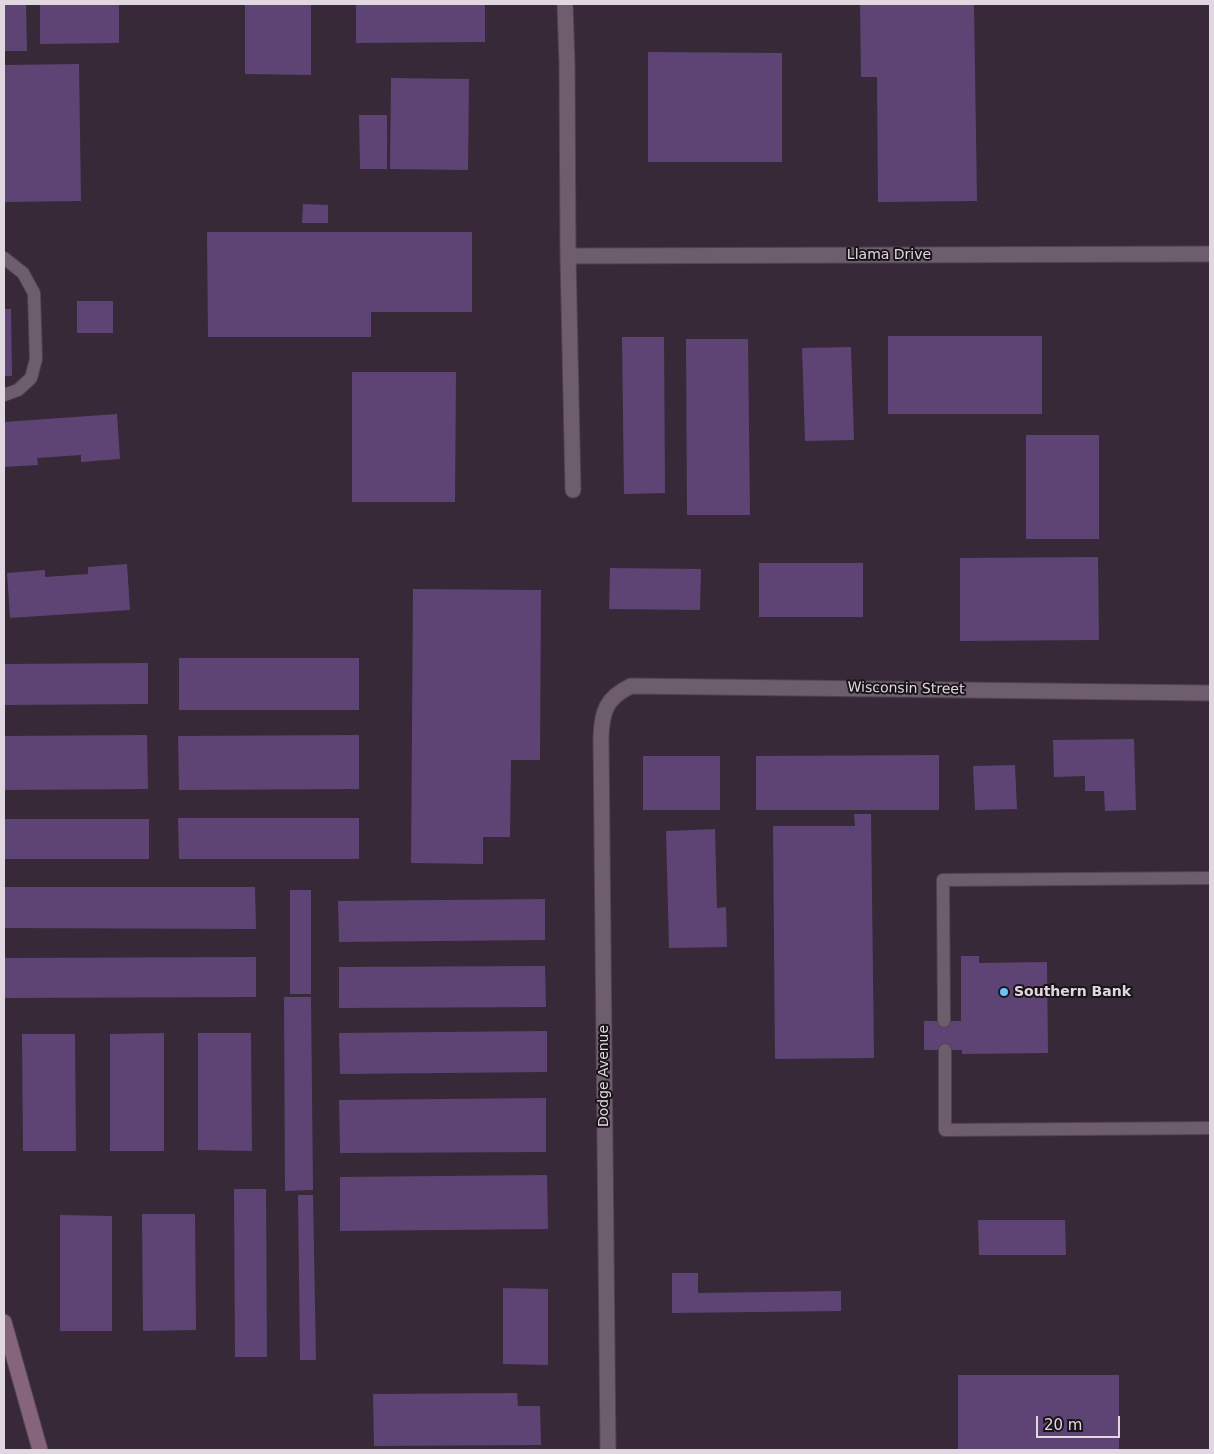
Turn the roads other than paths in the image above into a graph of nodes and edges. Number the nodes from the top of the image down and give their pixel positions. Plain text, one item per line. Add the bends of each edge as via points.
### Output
1 (565, 4) edge
2 (1210, 254) edge
3 (568, 256) junction
4 (4, 258) edge
5 (4, 396) edge
6 (573, 490) dead end
7 (1210, 693) edge
8 (608, 703) joint
9 (1210, 878) edge
10 (944, 1021) dead end
11 (945, 1050) dead end
12 (1210, 1128) edge
13 (4, 1322) edge
14 (40, 1450) edge
15 (608, 1450) edge

1 - 3 street
2 - 3 street, Llama Drive
3 - 6 street
4 - 5 lane via 23,273 34,293 36,359 31,378 18,390
7 - 8 street, Wisconsin Street via 631,686
8 - 15 street, Dodge Avenue via 602,718 601,737
9 - 10 lane via 943,880
11 - 12 lane via 945,1130
13 - 14 street

